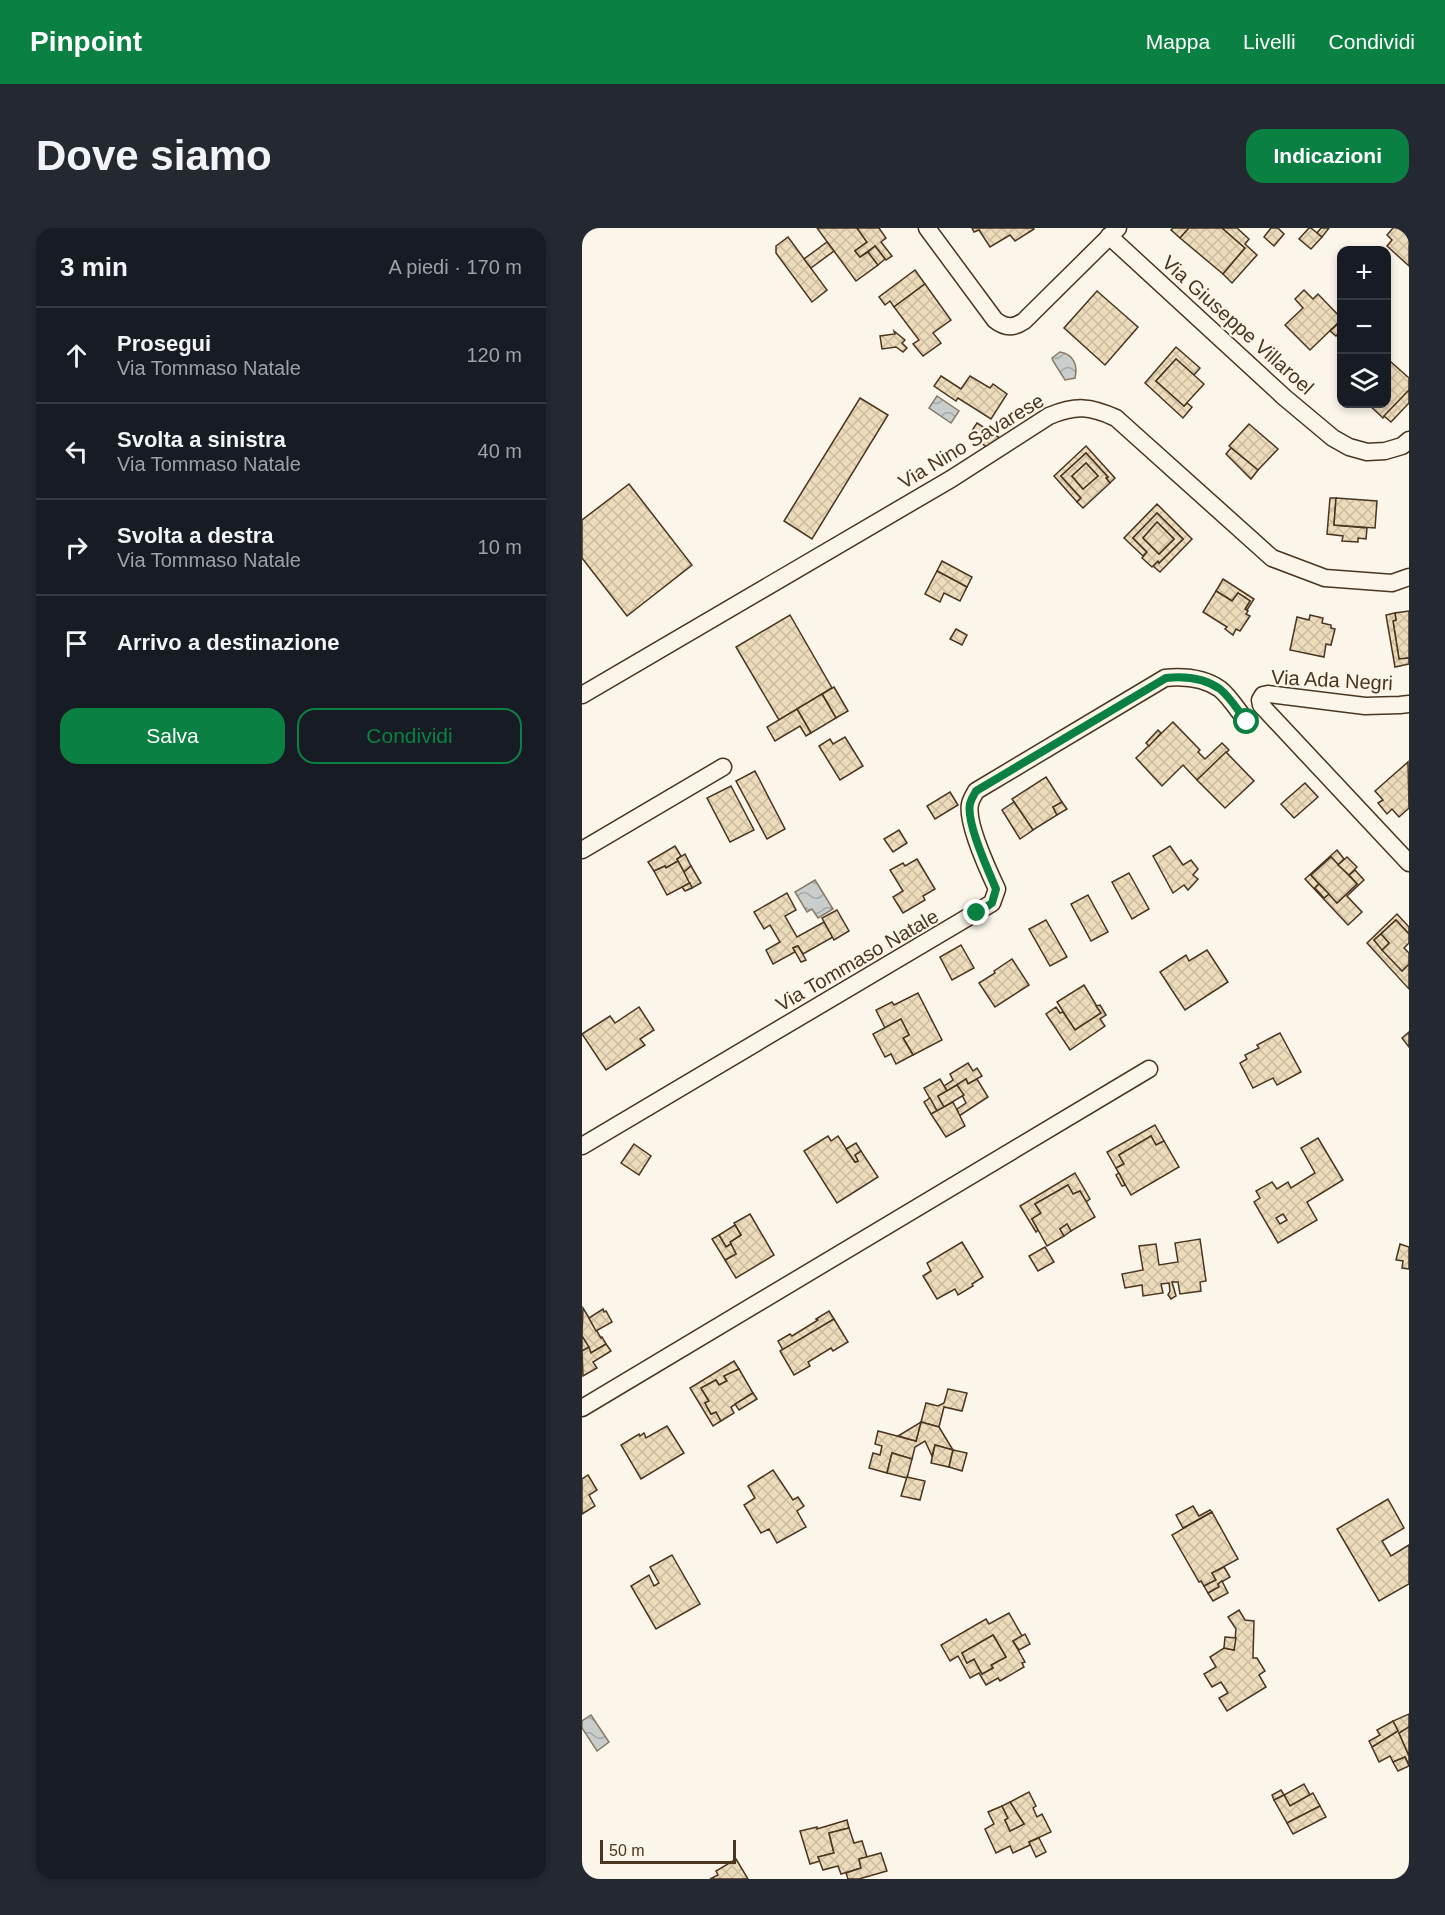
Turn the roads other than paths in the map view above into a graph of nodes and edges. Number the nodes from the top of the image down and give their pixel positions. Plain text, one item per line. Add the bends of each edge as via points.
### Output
1 (927, 228) edge
2 (1113, 232) edge
3 (1409, 441) edge
4 (1409, 577) edge
5 (582, 695) edge
6 (1409, 704) edge
7 (1247, 722) dead end
8 (723, 766) dead end
9 (582, 849) edge
10 (1409, 863) edge
11 (1149, 1069) dead end
12 (582, 1146) edge
13 (582, 1408) edge

1 - 2 street via 995,320 1013,326 1024,321
2 - 3 street, Via Giuseppe Villaroel via 1284,398 1333,438 1366,452 1384,451
4 - 5 street, Via Nino Savarese via 1392,583 1324,578 1272,558 1116,418 1083,407 1065,409
6 - 10 street, Via Ada Negri via 1365,706 1266,694 1260,698 1261,705
7 - 12 street, Via Tommaso Natale via 1221,690 1181,676 1166,678 976,791 970,803 970,817 996,889 992,903
8 - 9 street
11 - 13 street

